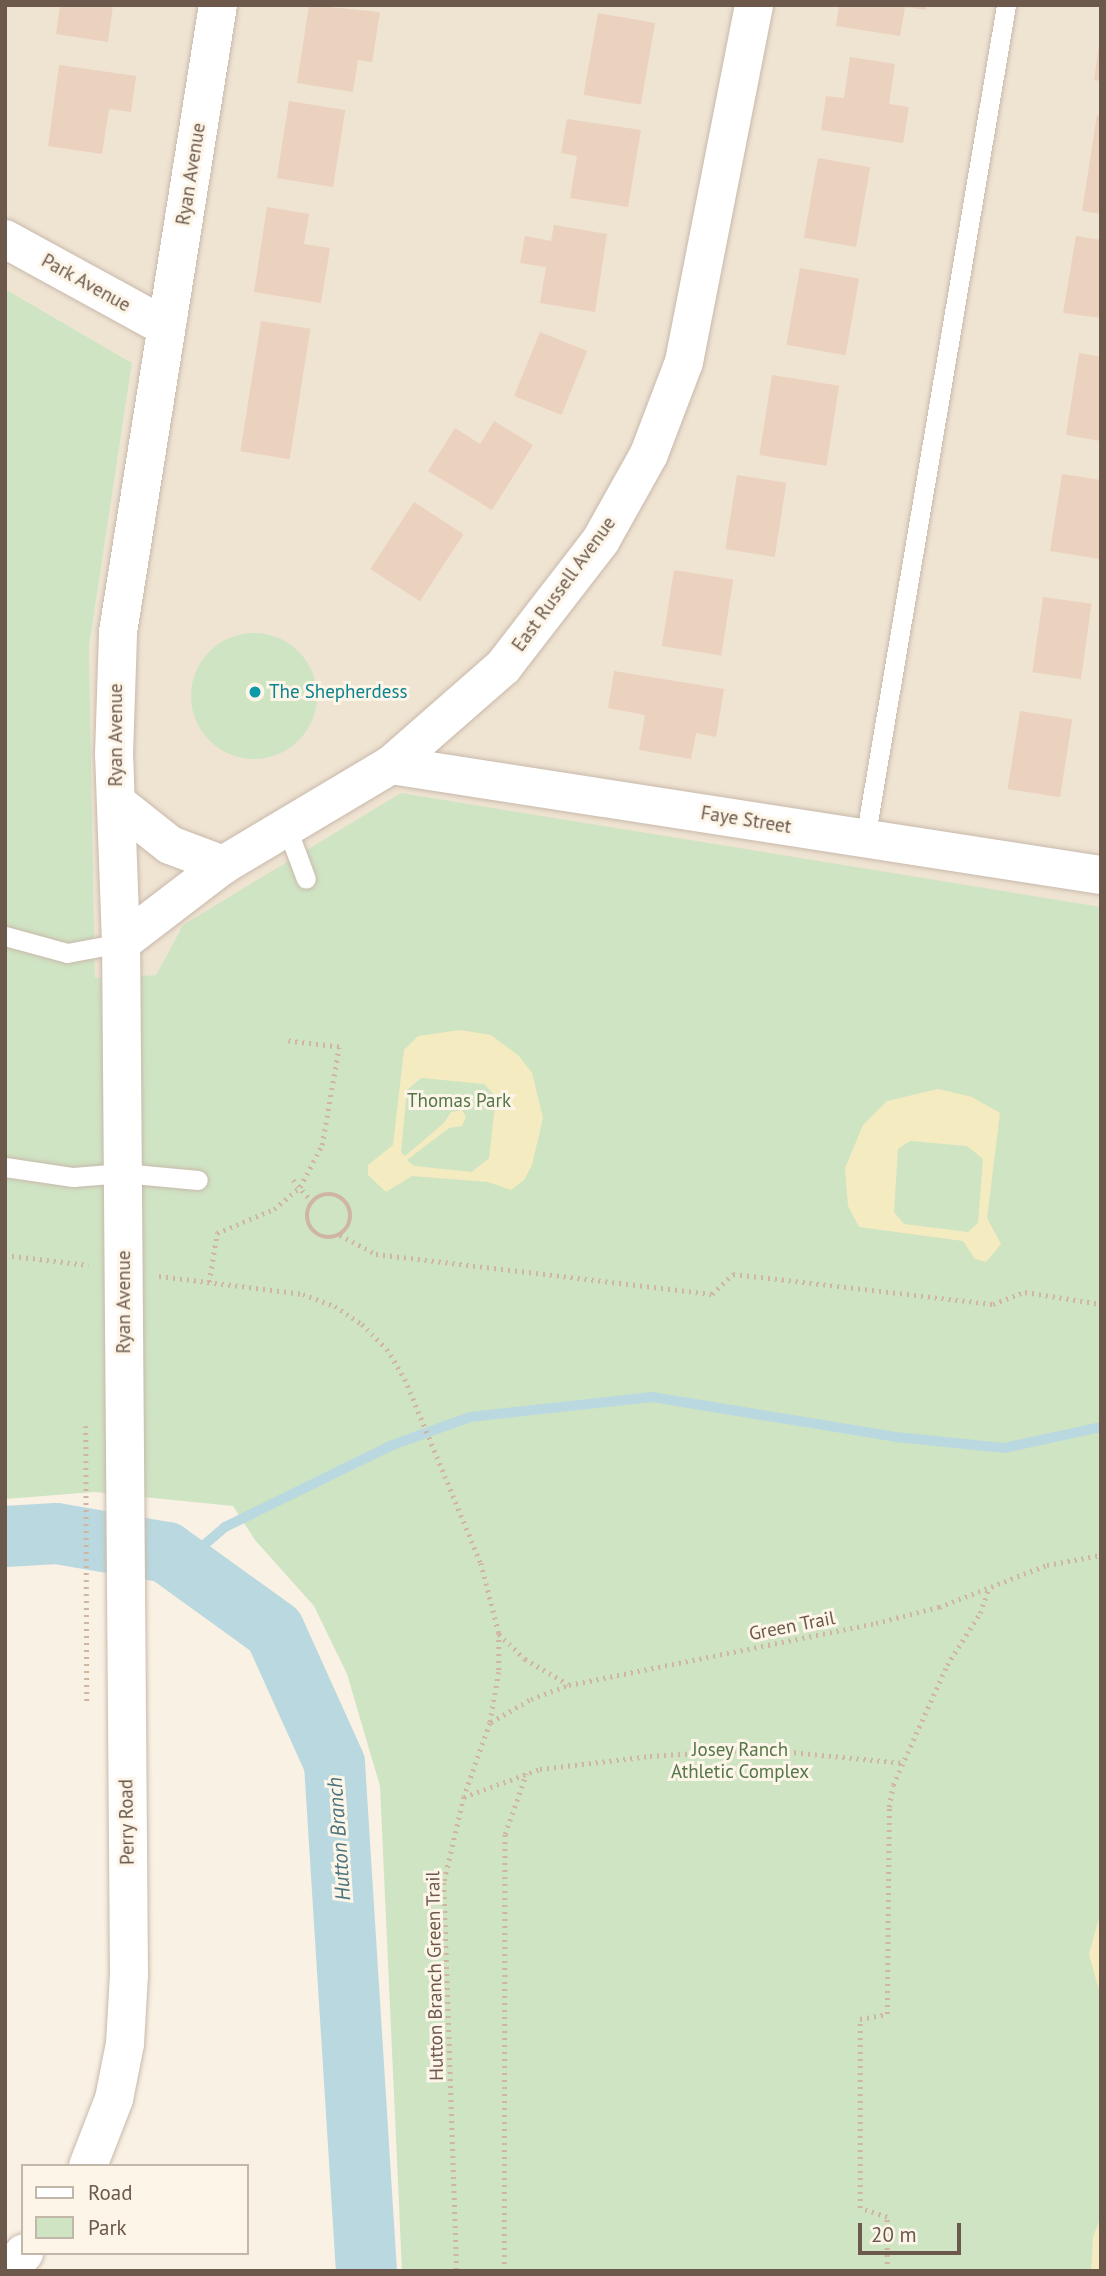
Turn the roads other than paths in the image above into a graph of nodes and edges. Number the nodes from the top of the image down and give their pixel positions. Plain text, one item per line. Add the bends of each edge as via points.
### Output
1 (218, 5) edge
2 (754, 5) edge
3 (1006, 5) edge
4 (5, 239) edge
5 (166, 327) junction
6 (391, 765) junction
7 (117, 803) junction
8 (287, 828) junction
9 (865, 839) junction
10 (223, 865) junction
11 (1101, 875) edge
12 (306, 879) dead end
13 (5, 936) edge
14 (121, 943) junction
15 (5, 1167) edge
16 (123, 1173) junction
17 (198, 1180) dead end
18 (123, 1473) joint
19 (89, 2164) edge
20 (22, 2255) edge
21 (8, 2271) edge

1 - 5 street, Ryan Avenue
2 - 6 street, East Russell Avenue via 684,362 649,454 601,540 503,667
3 - 9 lane
4 - 5 street, Park Avenue
5 - 7 street, Ryan Avenue via 118,632
6 - 8 street, East Russell Avenue
6 - 9 street, Faye Street
7 - 10 street via 170,845
7 - 14 street, Ryan Avenue
8 - 10 street, East Russell Avenue
8 - 12 lane
9 - 11 street, Faye Street
10 - 14 street, East Russell Avenue
13 - 14 lane via 67,953
14 - 16 street, Ryan Avenue
15 - 16 lane via 73,1177
16 - 17 lane
16 - 18 street, Ryan Avenue
18 - 19 street, Perry Road via 129,1975 125,2044 114,2099
20 - 21 street

